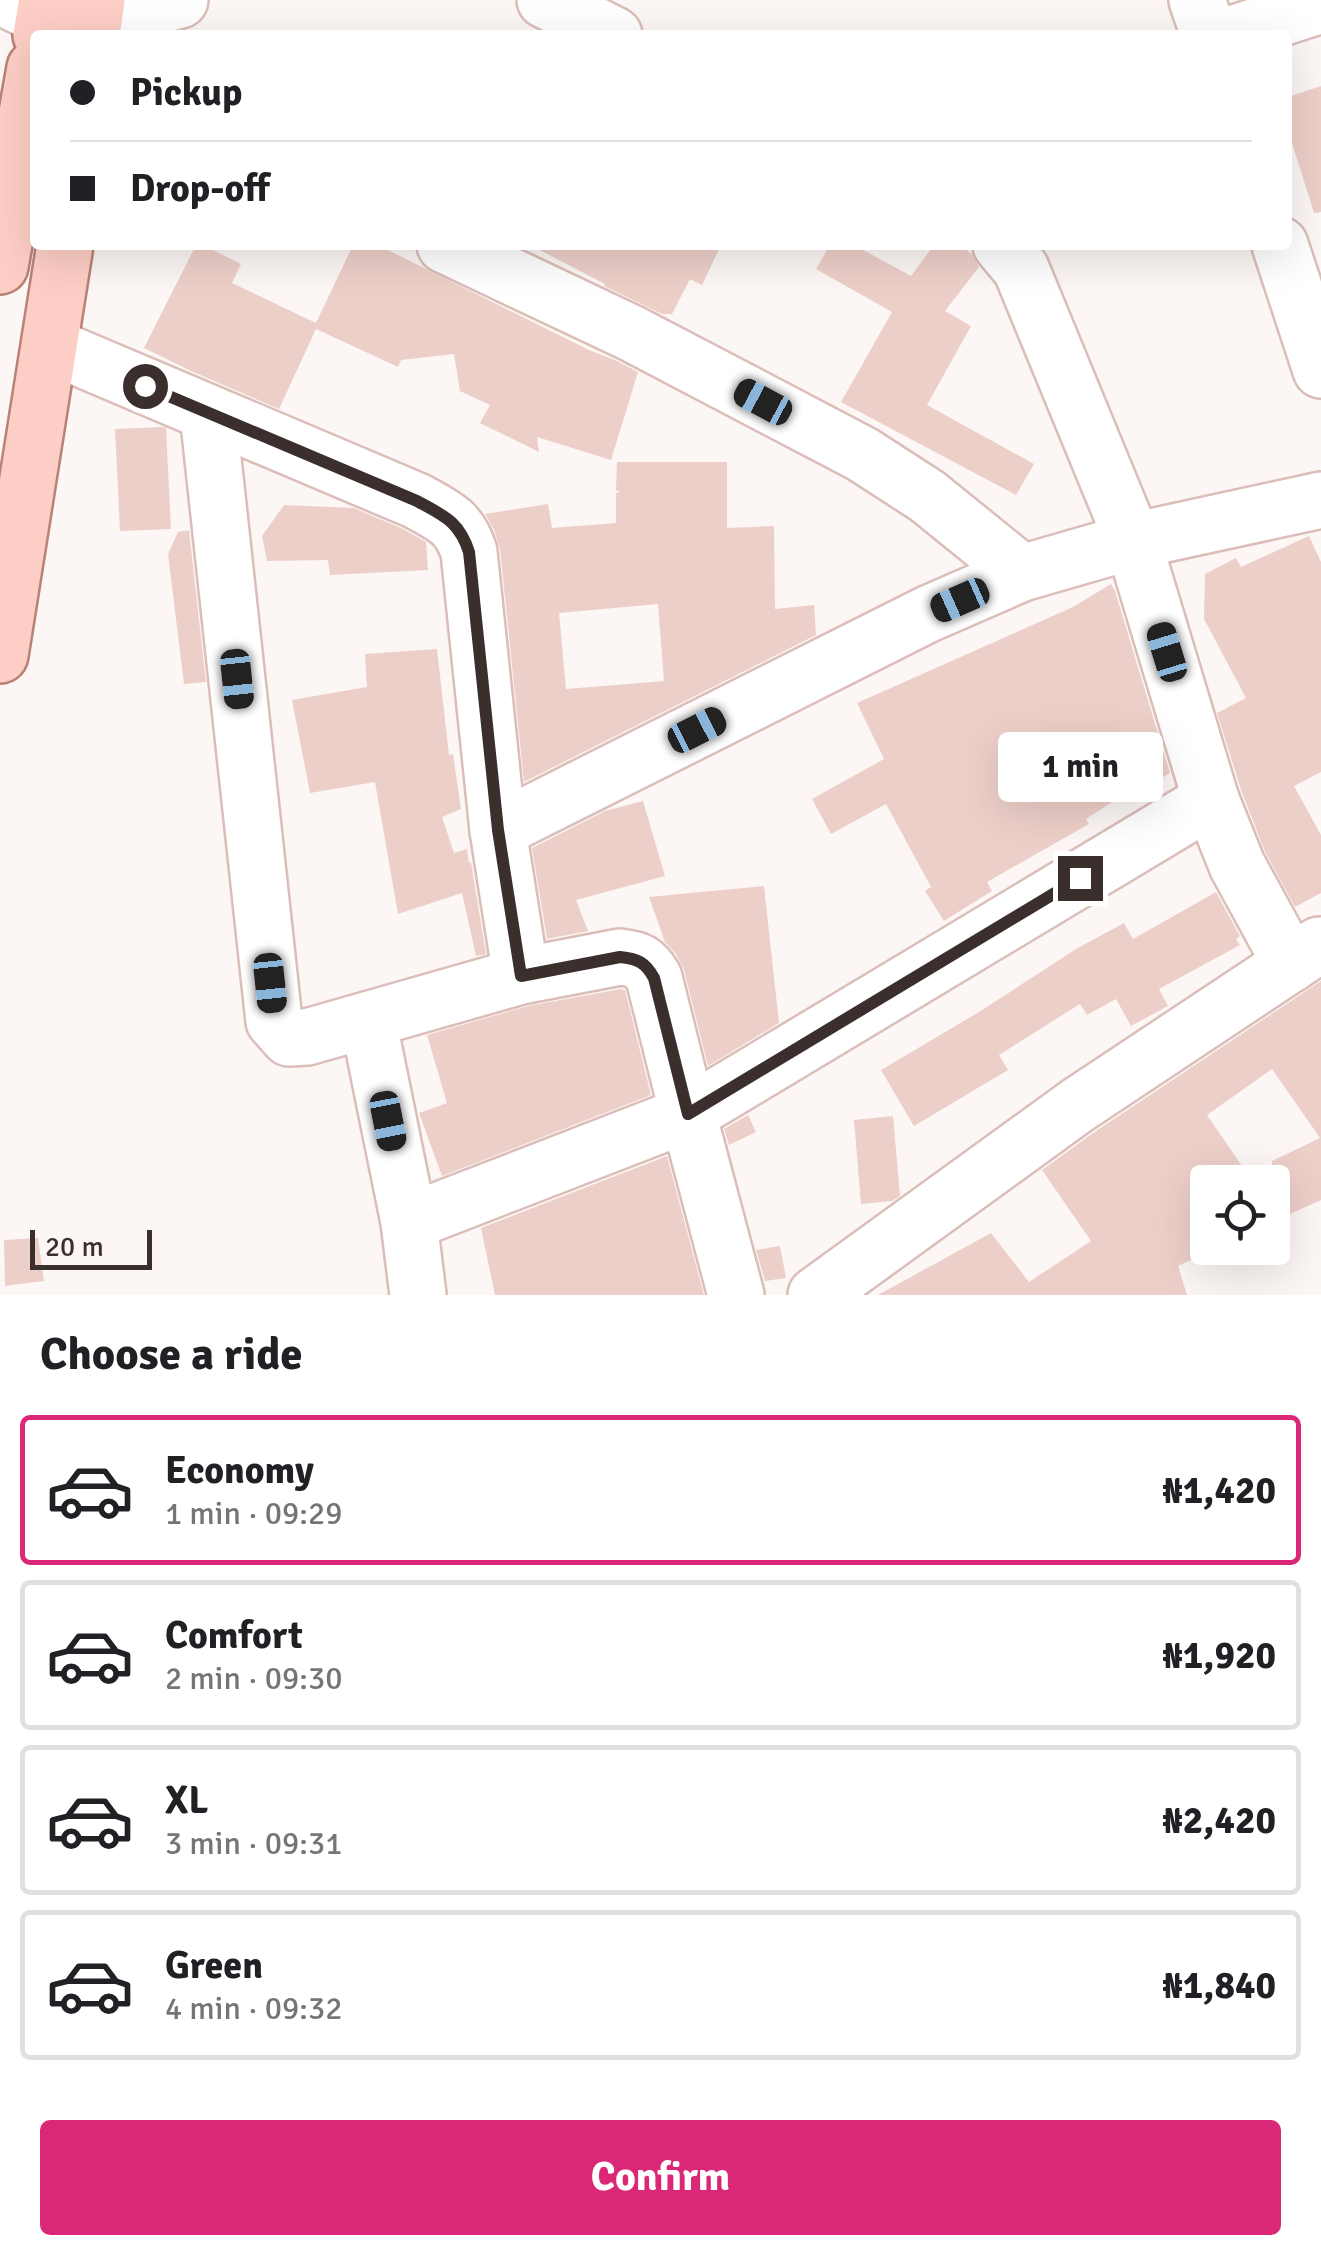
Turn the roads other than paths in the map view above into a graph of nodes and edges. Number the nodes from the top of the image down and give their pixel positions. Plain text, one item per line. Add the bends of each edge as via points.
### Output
1 (180, 0) edge
2 (545, 0) edge
3 (1197, 0) edge
4 (1321, 6) edge
5 (57, 23) edge
6 (604, 30) edge
7 (1207, 30) edge
8 (1246, 30) edge
9 (30, 138) edge
10 (64, 250) edge
11 (456, 250) edge
12 (1005, 250) edge
13 (1282, 250) edge
14 (0, 266) edge
15 (50, 346) junction
16 (1321, 370) edge
17 (208, 413) junction
18 (1321, 500) edge
19 (1134, 541) junction
20 (1022, 573) junction
21 (0, 655) edge
22 (1211, 800) junction
23 (498, 830) junction
24 (1306, 954) edge
25 (521, 976) junction
26 (368, 1020) junction
27 (688, 1114) junction
28 (409, 1222) junction
29 (418, 1295) edge
30 (736, 1295) edge
31 (816, 1295) edge

1 - 5 street
2 - 6 street
3 - 7 street
4 - 8 street
9 - 14 main road
10 - 15 main road
11 - 20 street via 862,454 927,496
12 - 19 street via 1021,269
13 - 16 street
15 - 17 street
15 - 21 main road
17 - 23 street via 417,501 463,534
17 - 26 street via 274,1021 288,1038 308,1038
18 - 19 street
19 - 20 street
19 - 22 street
20 - 23 street
22 - 24 street via 1238,865
22 - 27 street
23 - 25 street
24 - 31 street via 1078,1105
25 - 26 street
25 - 27 street via 620,957 647,965
26 - 28 street
27 - 28 street
27 - 30 street
28 - 29 street

